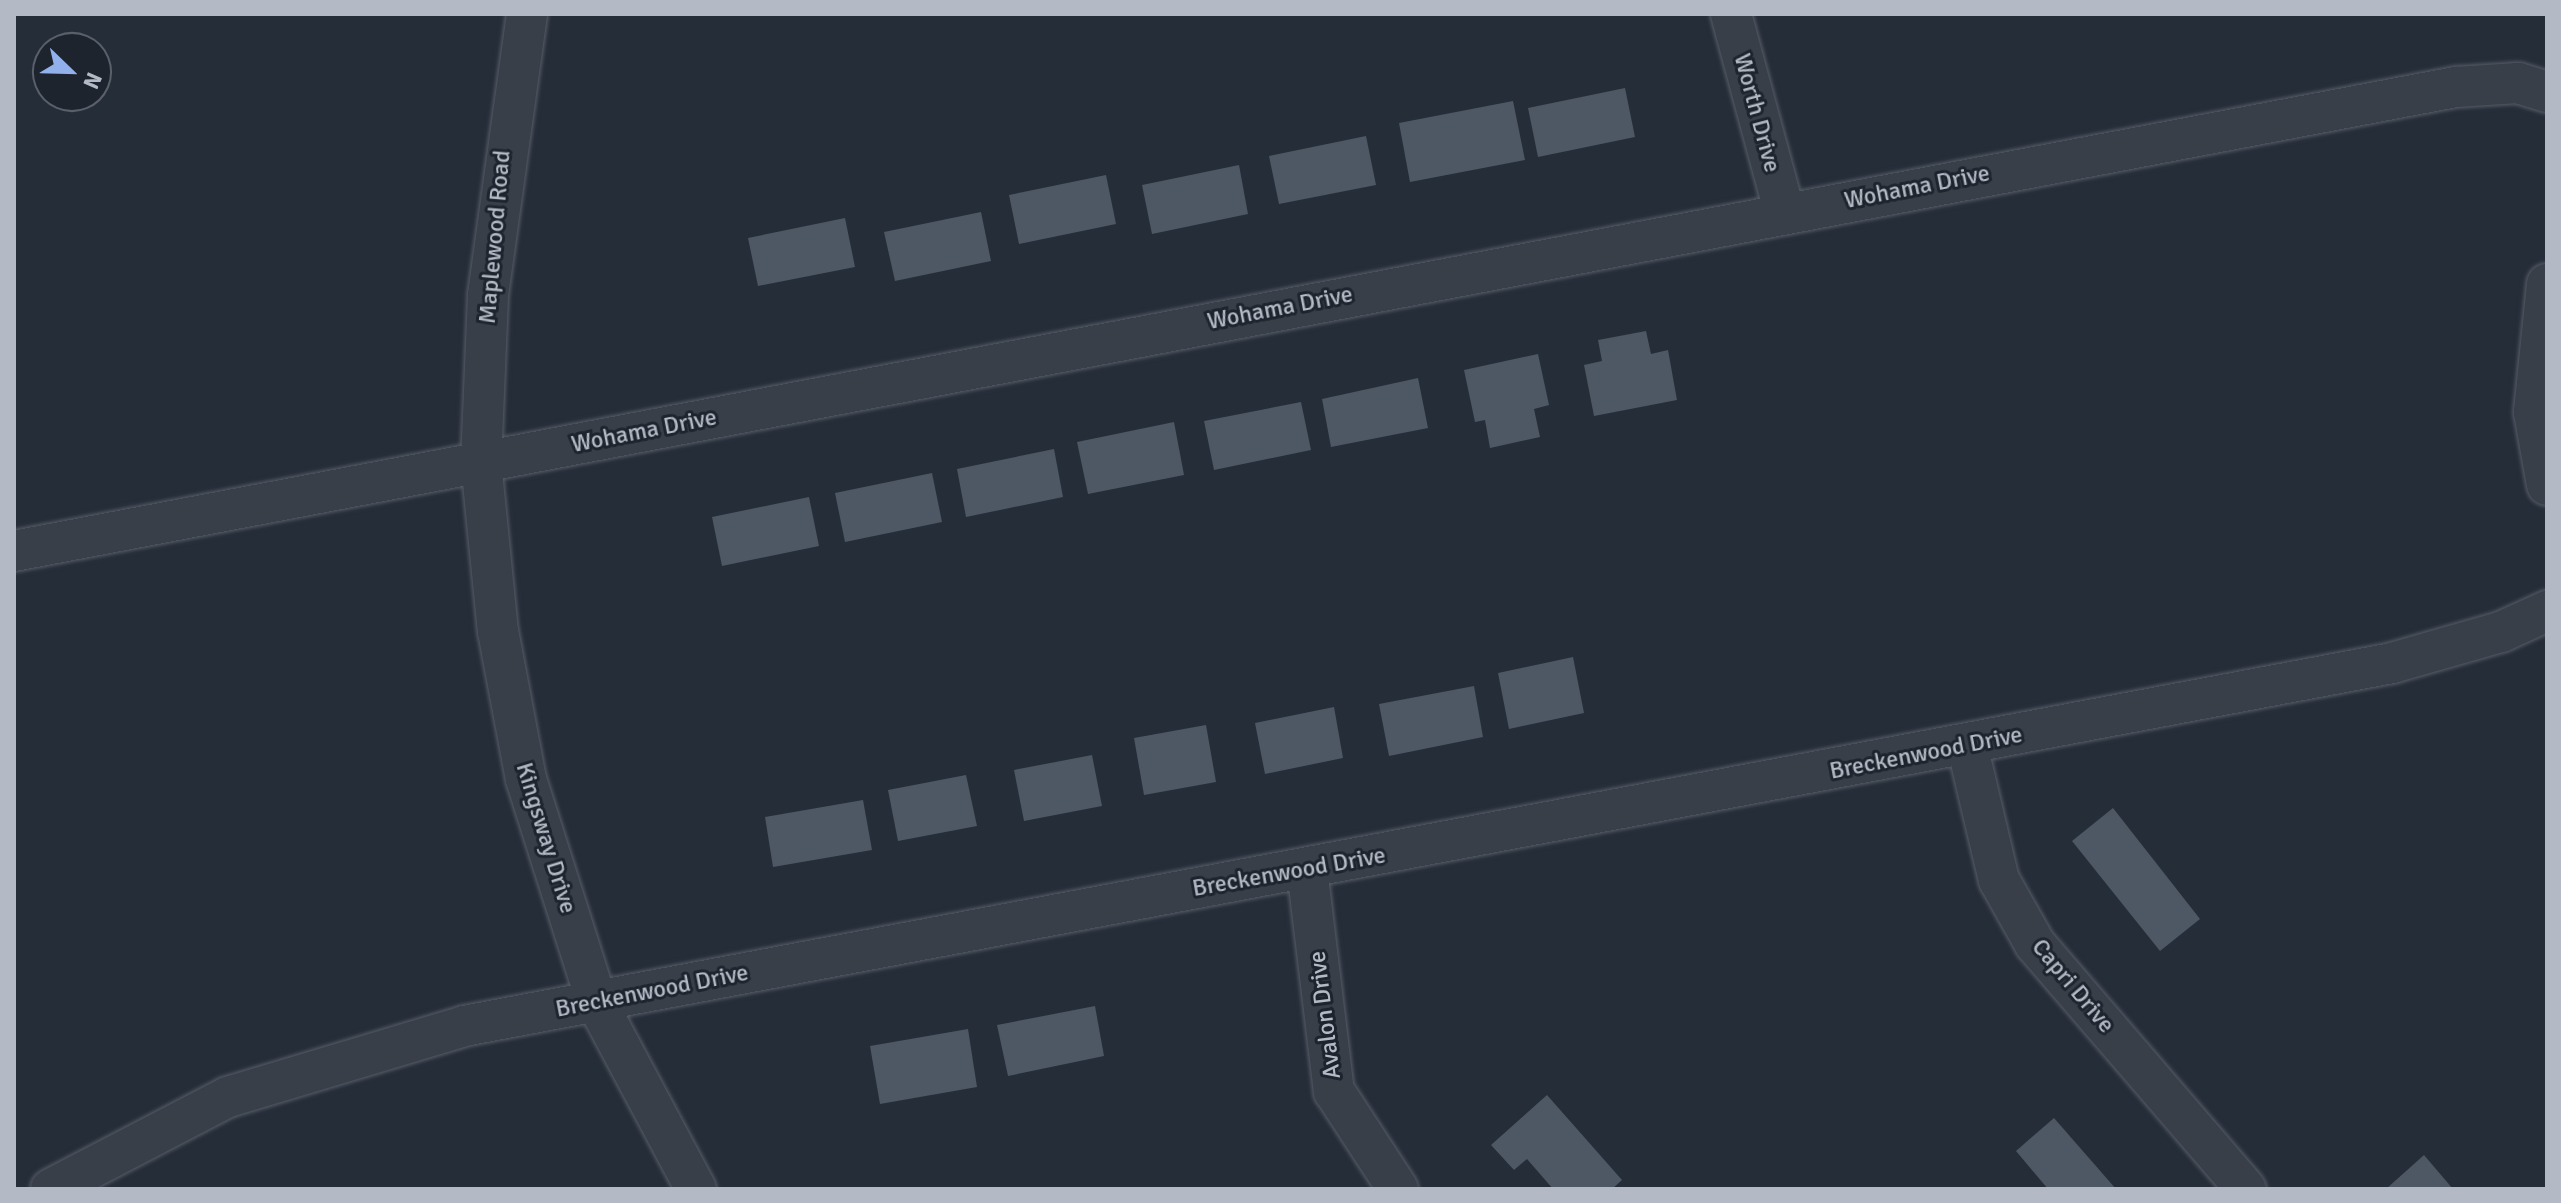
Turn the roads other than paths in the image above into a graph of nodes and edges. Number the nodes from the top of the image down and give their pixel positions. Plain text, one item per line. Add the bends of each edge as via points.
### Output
1 (527, 14) edge
2 (1731, 14) edge
3 (2547, 92) edge
4 (1784, 211) junction
5 (2547, 284) edge
6 (481, 462) junction
7 (2547, 485) edge
8 (14, 551) edge
9 (2547, 611) edge
10 (1967, 745) junction
11 (1307, 869) junction
12 (597, 1003) junction
13 (51, 1189) edge
14 (696, 1189) edge
15 (1398, 1189) edge
16 (2246, 1189) edge

1 - 6 street, Maplewood Road via 500,169
2 - 4 street, Worth Drive
3 - 4 street, Wohama Drive via 2518,83 2456,87
4 - 6 street, Wohama Drive
5 - 7 street via 2534,412
6 - 8 street, Wohama Drive
6 - 12 street, Kingsway Drive via 498,631 526,779
9 - 10 street, Breckenwood Drive via 2501,632 2392,663
10 - 11 street, Breckenwood Drive
10 - 16 street, Capri Drive via 1999,880 2035,944
11 - 12 street, Breckenwood Drive
11 - 15 street, Avalon Drive via 1334,1091
12 - 13 street, Breckenwood Drive via 464,1026 228,1097
12 - 14 street, Kingsway Drive

